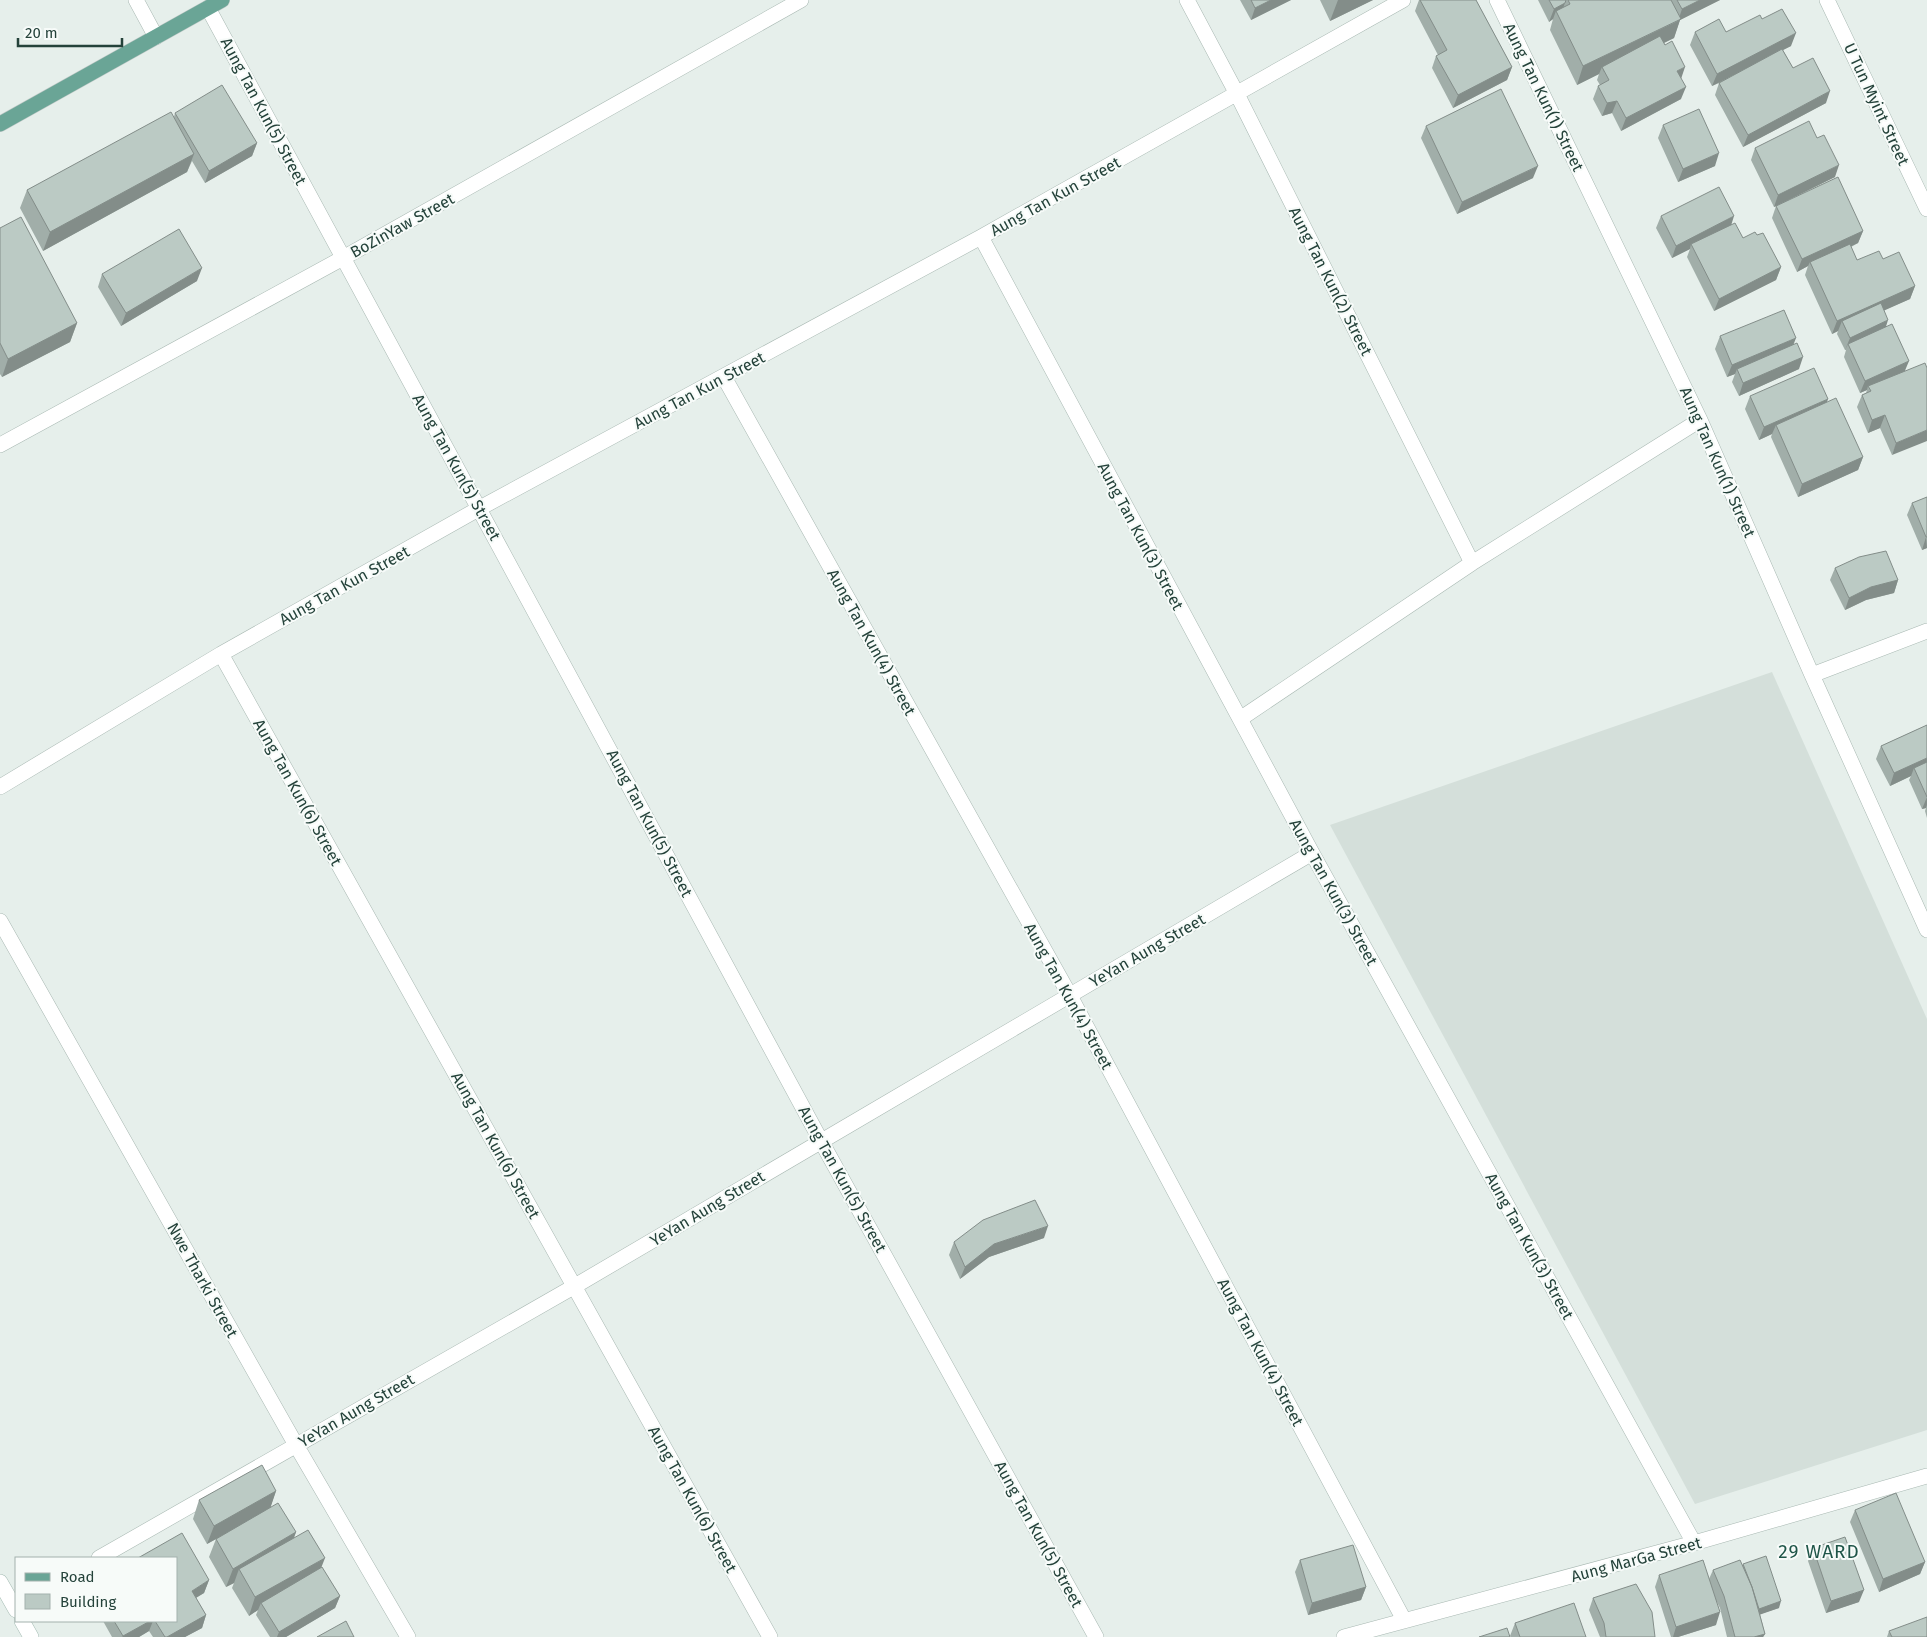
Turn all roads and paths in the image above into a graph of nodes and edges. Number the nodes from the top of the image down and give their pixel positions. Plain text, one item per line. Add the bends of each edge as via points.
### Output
1 (136, 0) edge
2 (222, 0) edge
3 (801, 0) edge
4 (1186, 0) edge
5 (1403, 0) edge
6 (1497, 0) edge
7 (1828, 0) edge
8 (208, 8) junction
9 (156, 37) junction
10 (1237, 94) junction
11 (0, 124) edge
12 (1927, 209) edge
13 (981, 237) junction
14 (343, 258) junction
15 (724, 377) junction
16 (1700, 420) junction
17 (0, 445) edge
18 (480, 508) junction
19 (1472, 563) junction
20 (1927, 632) edge
21 (221, 654) junction
22 (1812, 675) junction
23 (1240, 719) junction
24 (0, 787) edge
25 (1312, 853) junction
26 (0, 921) edge
27 (1927, 930) edge
28 (1069, 994) junction
29 (821, 1141) junction
30 (575, 1286) junction
31 (296, 1445) junction
32 (1926, 1478) edge
33 (1694, 1543) junction
34 (101, 1557) edge
35 (0, 1582) edge
36 (15, 1606) edge
37 (1404, 1620) junction
38 (23, 1622) edge
39 (31, 1637) edge
40 (408, 1637) edge
41 (770, 1637) edge
42 (1096, 1637) edge
43 (1344, 1637) edge

1 - 9 street
2 - 8 main road
3 - 14 street, BoZinYaw Street
4 - 10 street, Aung Tan Kun(2) Street
5 - 10 street, Aung Tan Kun Street
6 - 16 street, Aung Tan Kun(1) Street
7 - 12 street, U Tun Myint Street
8 - 9 main road
8 - 14 street, Aung Tan Kun(5) Street
9 - 11 main road
10 - 13 street, Aung Tan Kun Street
10 - 19 street, Aung Tan Kun(2) Street
13 - 15 street, Aung Tan Kun Street
13 - 23 street, Aung Tan Kun(3) Street
14 - 17 street, BoZinYaw Street
14 - 18 street, Aung Tan Kun(5) Street
15 - 18 street, Aung Tan Kun Street
15 - 28 street, Aung Tan Kun(4) Street
16 - 19 street
16 - 22 street, Aung Tan Kun(1) Street
18 - 21 street, Aung Tan Kun Street
18 - 29 street, Aung Tan Kun(5) Street
19 - 23 street
20 - 22 street
21 - 24 street, Aung Tan Kun Street
21 - 30 street, Aung Tan Kun(6) Street
22 - 27 street, Aung Tan Kun(1) Street
23 - 25 street, Aung Tan Kun(3) Street
25 - 28 street, YeYan Aung Street
25 - 33 street, Aung Tan Kun(3) Street
26 - 31 street, Nwe Tharki Street
28 - 29 street, YeYan Aung Street
28 - 37 street, Aung Tan Kun(4) Street
29 - 30 street, YeYan Aung Street
29 - 42 street, Aung Tan Kun(5) Street
30 - 31 street, YeYan Aung Street
30 - 41 street, Aung Tan Kun(6) Street
31 - 34 street, YeYan Aung Street
31 - 40 street, Nwe Tharki Street
32 - 33 street, Aung MarGa Street
33 - 37 street, Aung MarGa Street
35 - 36 street
37 - 43 street, Aung MarGa Street
38 - 39 street

